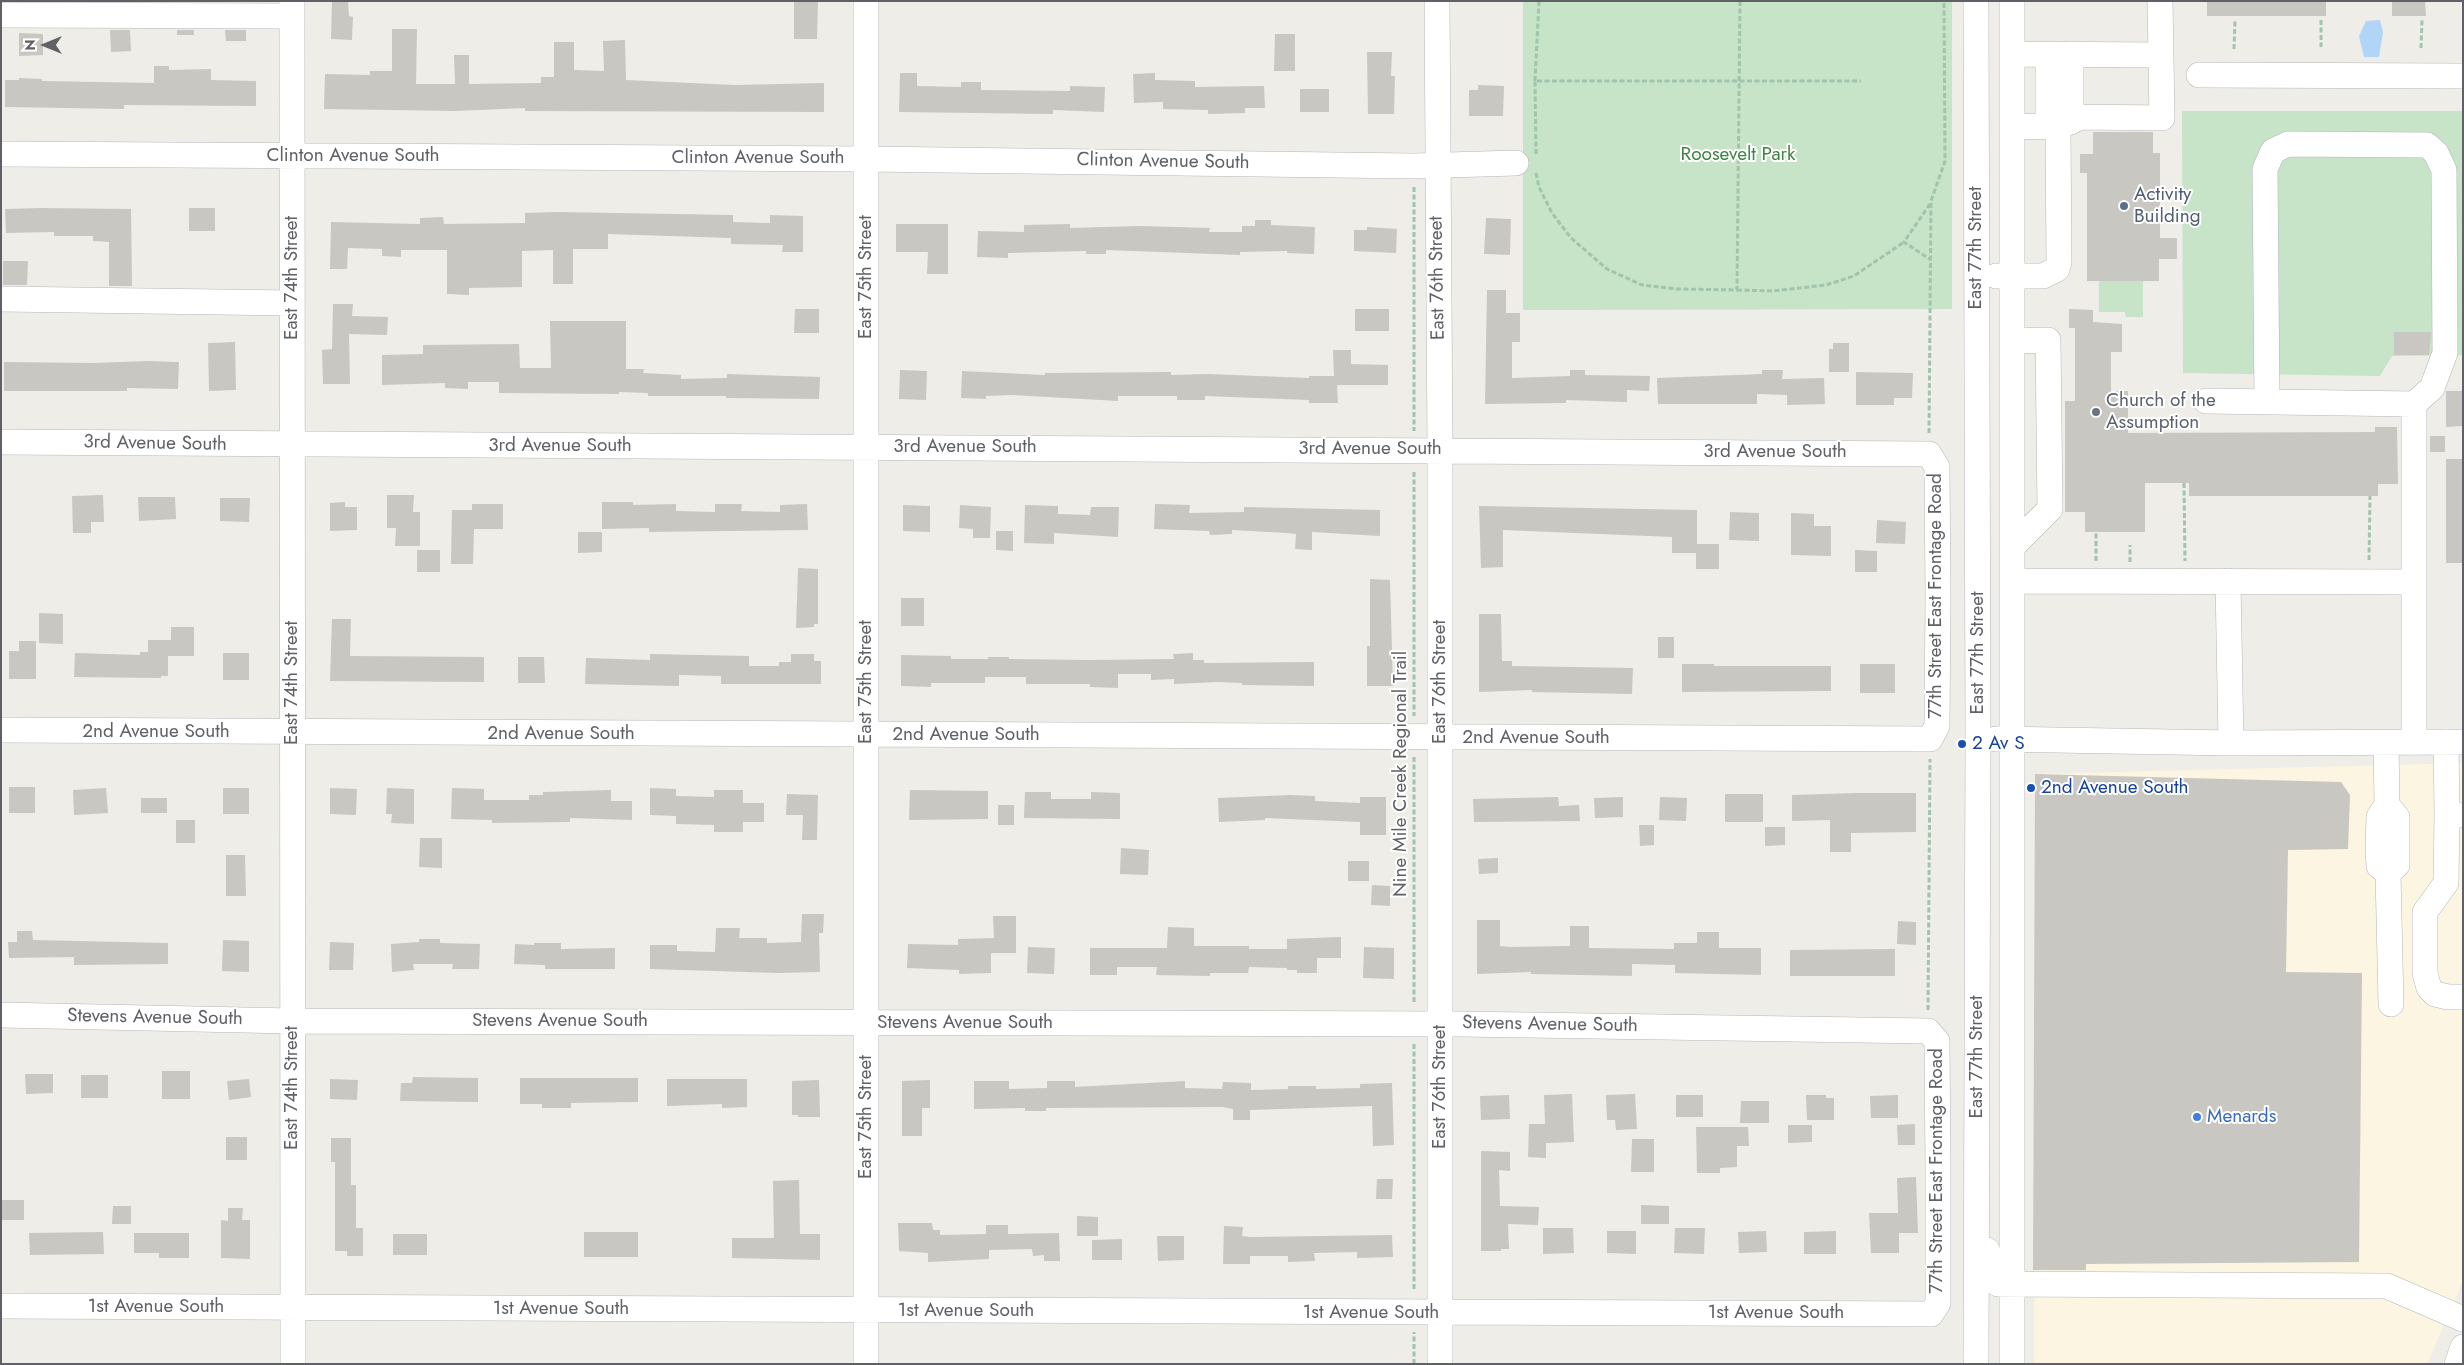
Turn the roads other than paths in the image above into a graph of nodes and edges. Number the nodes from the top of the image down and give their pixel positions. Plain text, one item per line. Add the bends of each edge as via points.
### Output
1 (866, 1) edge
2 (1437, 1) edge
3 (1976, 1) edge
4 (2012, 1) edge
5 (2160, 1) edge
6 (292, 9) edge
7 (1, 15) edge
8 (2012, 54) junction
9 (2060, 54) junction
10 (2161, 55) junction
11 (2199, 75) dead end
12 (2463, 76) edge
13 (2059, 125) junction
14 (2012, 126) junction
15 (1, 154) edge
16 (292, 156) junction
17 (866, 159) junction
18 (1529, 164) road end
19 (1437, 165) junction
20 (1976, 276) junction
21 (2012, 276) junction
22 (1, 299) edge
23 (292, 302) junction
24 (2012, 341) junction
25 (2206, 401) dead end
26 (2268, 402) junction
27 (2414, 404) junction
28 (1, 442) edge
29 (292, 445) junction
30 (866, 447) junction
31 (1440, 450) junction
32 (1929, 454) joint
33 (2012, 547) junction
34 (2012, 581) junction
35 (2228, 581) junction
36 (2414, 582) junction
37 (1, 730) edge
38 (292, 733) junction
39 (866, 735) junction
40 (1440, 737) junction
41 (1930, 739) joint
42 (1978, 739) junction
43 (2012, 739) junction
44 (2386, 742) junction
45 (2414, 742) junction
46 (2455, 742) edge
47 (2231, 743) junction
48 (2455, 815) edge
49 (2463, 997) edge
50 (2391, 1004) dead end
51 (1, 1015) edge
52 (292, 1021) junction
53 (866, 1022) junction
54 (1440, 1024) junction
55 (1928, 1031) joint
56 (1977, 1056) junction
57 (2012, 1284) junction
58 (1, 1306) edge
59 (293, 1308) junction
60 (866, 1310) junction
61 (1440, 1313) junction
62 (1931, 1314) joint
63 (2463, 1319) edge
64 (2463, 1347) edge
65 (293, 1364) edge
66 (866, 1364) edge
67 (1440, 1364) edge
68 (1976, 1364) edge
69 (2012, 1364) edge
70 (2456, 1364) edge

1 - 17 street, East 75th Street
2 - 19 street, East 76th Street
3 - 20 street, East 77th Street
4 - 8 street, East 77th Street
5 - 10 street
6 - 7 street
6 - 16 street, East 74th Street
8 - 9 street
8 - 14 street, East 77th Street
9 - 10 street
9 - 13 street
10 - 13 street via 2162,118 2081,117
11 - 12 street
13 - 14 street
13 - 21 street via 2057,269 2043,276
14 - 21 street, East 77th Street
15 - 16 street, Clinton Avenue South
16 - 17 street, Clinton Avenue South
16 - 23 street, East 74th Street
17 - 19 street, Clinton Avenue South
17 - 30 street, East 75th Street
18 - 19 street, Clinton Avenue South
19 - 31 street, East 76th Street
20 - 21 street
20 - 42 street, East 77th Street
21 - 24 street, East 77th Street
22 - 23 street
23 - 29 street, East 74th Street
24 - 33 street, East 77th Street
24 - 33 street via 2048,340 2050,509
25 - 26 street
26 - 27 street
26 - 27 street via 2265,168 2273,152 2288,144 2427,145 2436,153 2444,170 2445,353 2432,388
27 - 36 street
28 - 29 street, 3rd Avenue South
29 - 30 street, 3rd Avenue South
29 - 38 street, East 74th Street
30 - 31 street, 3rd Avenue South
30 - 39 street, East 75th Street
31 - 32 street, 3rd Avenue South
31 - 40 street, East 76th Street
32 - 41 street, 77th Street East Frontage Road via 1938,467 1938,726
33 - 34 street, East 77th Street
34 - 35 street
34 - 43 street, East 77th Street
35 - 36 street
35 - 47 street
36 - 45 street
37 - 38 street, 2nd Avenue South
38 - 39 street, 2nd Avenue South
38 - 52 street, East 74th Street
39 - 40 street, 2nd Avenue South
39 - 53 street, East 75th Street
40 - 41 street, 2nd Avenue South
40 - 54 street, East 76th Street
42 - 43 street
42 - 56 street, East 77th Street
43 - 47 street
43 - 57 street, East 77th Street
44 - 45 street
44 - 47 street
44 - 50 street via 2387,806 2379,817 2378,849 2379,866 2388,873
45 - 46 street
46 - 48 street
48 - 49 street via 2446,883 2425,912 2425,973 2434,994
51 - 52 street, Stevens Avenue South
52 - 53 street, Stevens Avenue South
52 - 59 street, East 74th Street
53 - 54 street, Stevens Avenue South
53 - 60 street, East 75th Street
54 - 55 street, Stevens Avenue South
54 - 61 street, East 76th Street
55 - 62 street, 77th Street East Frontage Road via 1938,1041 1938,1303
56 - 57 street via 1988,1100 1988,1273 1989,1278 1998,1284
56 - 68 street, East 77th Street
57 - 63 street via 2387,1286
57 - 69 street, East 77th Street
58 - 59 street, 1st Avenue South
59 - 60 street, 1st Avenue South
59 - 65 street, East 74th Street
60 - 61 street, 1st Avenue South
60 - 66 street, East 75th Street
61 - 62 street, 1st Avenue South
61 - 67 street, East 76th Street
64 - 70 street

